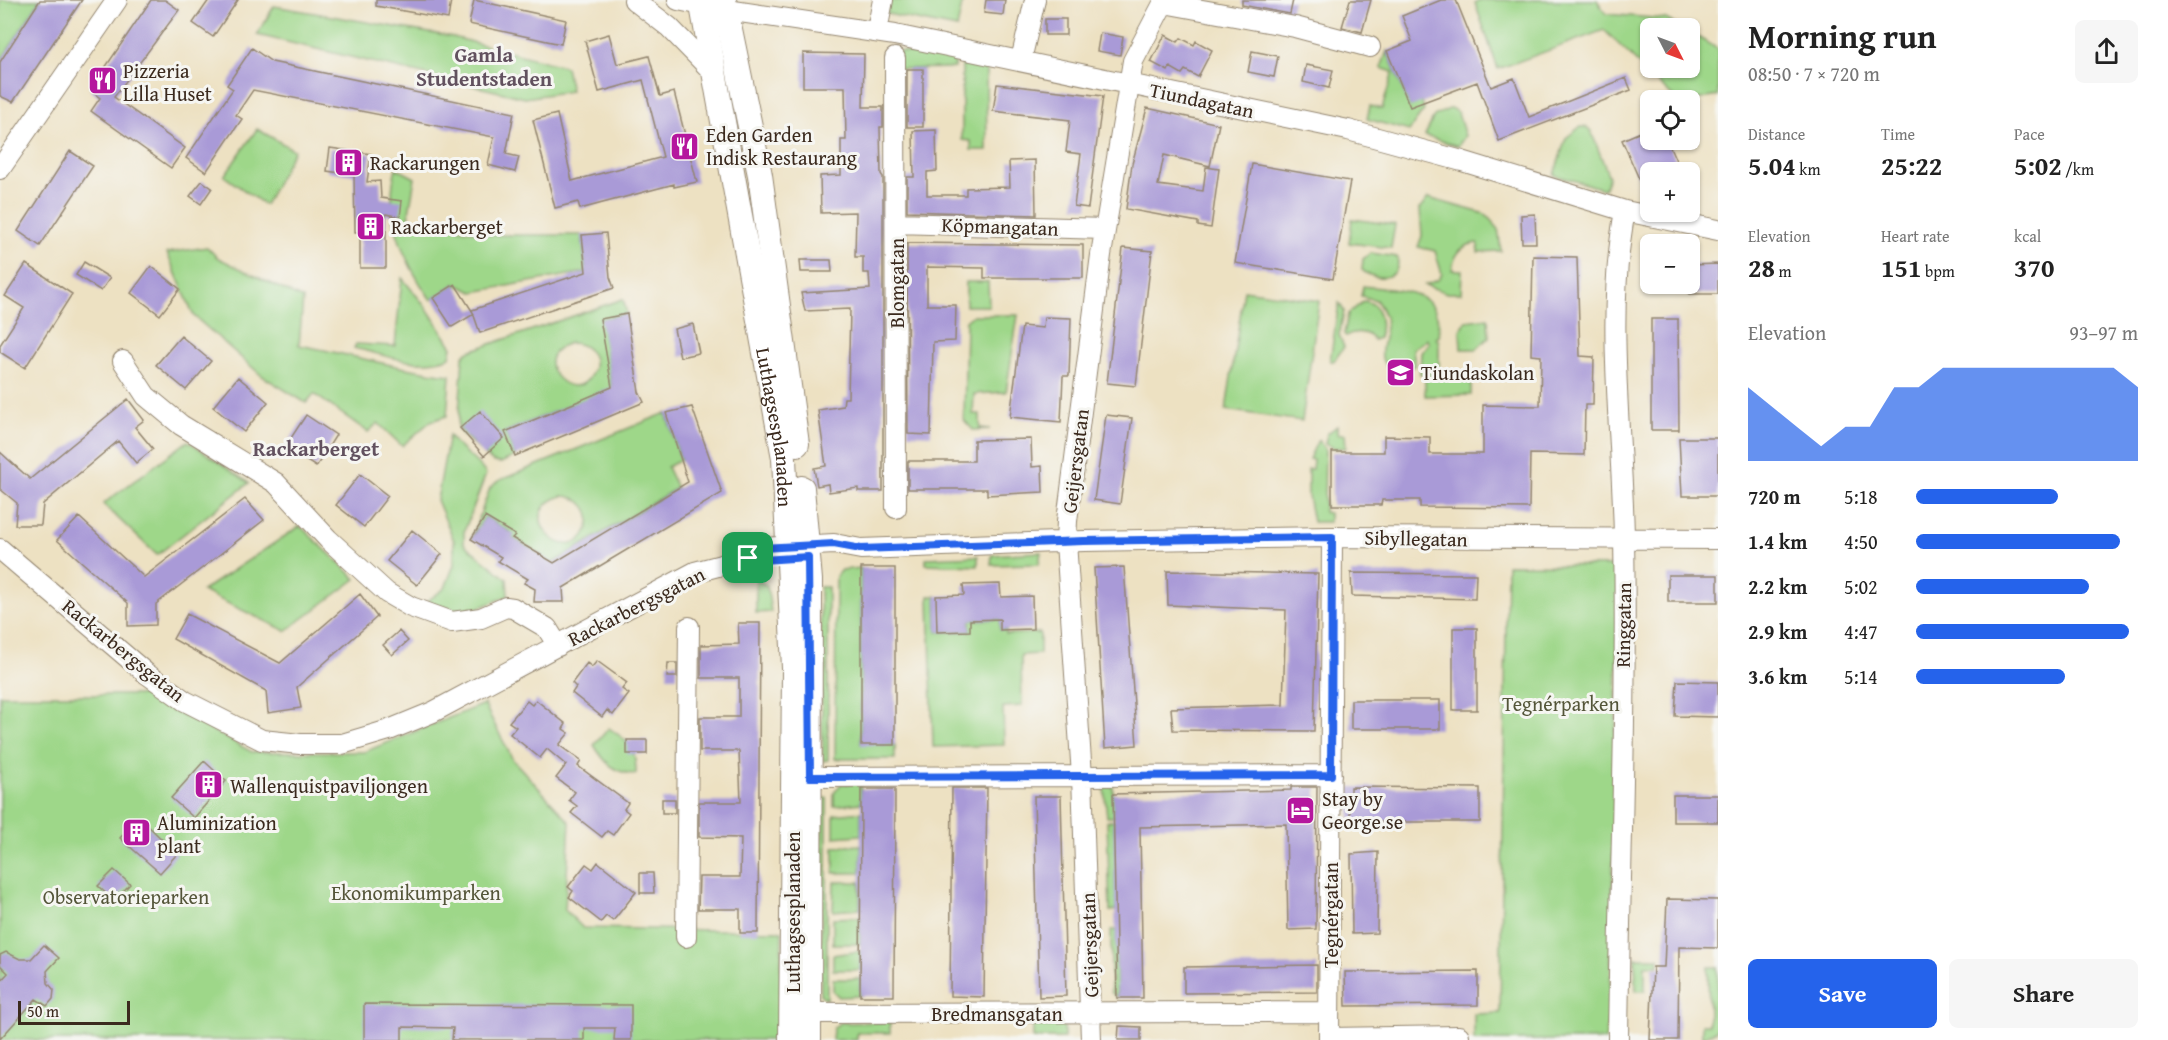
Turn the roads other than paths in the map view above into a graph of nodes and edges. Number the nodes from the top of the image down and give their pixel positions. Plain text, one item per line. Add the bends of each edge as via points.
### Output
1 (117, 0) edge
2 (634, 0) edge
3 (883, 0) edge
4 (1035, 0) edge
5 (1165, 1) edge
6 (706, 3) edge
7 (877, 31) junction
8 (1370, 46) dead end
9 (895, 58) dead end
10 (1021, 60) junction
11 (713, 72) junction
12 (1130, 85) junction
13 (0, 169) edge
14 (1625, 212) junction
15 (896, 223) junction
16 (1105, 229) junction
17 (1718, 230) edge
18 (123, 361) dead end
19 (896, 508) dead end
20 (1332, 537) junction
21 (1624, 538) junction
22 (1718, 539) edge
23 (1066, 542) junction
24 (0, 549) edge
25 (799, 552) junction
26 (689, 627) dead end
27 (558, 646) junction
28 (1331, 775) junction
29 (1082, 776) junction
30 (810, 777) junction
31 (686, 937) dead end
32 (1329, 1011) junction
33 (809, 1012) junction
34 (1091, 1014) junction
35 (1459, 1036) dead end
36 (1329, 1039) edge
37 (791, 1040) edge
38 (809, 1040) edge
39 (1091, 1040) edge
40 (1618, 1040) edge

1 - 13 street
2 - 11 street via 669,27
3 - 7 street
4 - 10 street
5 - 8 street
5 - 12 street, Geijersgatan via 1133,61
6 - 7 street, Tiundagatan
6 - 11 main road, Luthagsesplanaden
6 - 25 main road, Luthagsesplanaden via 761,187 791,393
7 - 10 street, Tiundagatan
9 - 15 street, Blomgatan
10 - 12 street, Tiundagatan
11 - 25 main road, Luthagsesplanaden via 736,182
12 - 14 street, Tiundagatan via 1357,132 1462,160
12 - 16 street, Geijersgatan
14 - 17 street, Tiundagatan
14 - 21 street, Ringgatan via 1616,297
15 - 16 street, Köpmangatan
15 - 19 street, Blomgatan
16 - 23 street, Geijersgatan
18 - 27 street, Rackarbergsgatan via 146,396 181,425 276,483 328,539 387,593 411,607 452,622 513,608 547,628
20 - 21 street, Sibyllegatan
20 - 23 street, Sibyllegatan
20 - 28 street, Tegnérgatan
21 - 22 street, Sibyllegatan
21 - 40 street, Ringgatan
23 - 25 street, Sibyllegatan via 861,549 835,555
23 - 29 street, Geijersgatan
24 - 27 street, Rackarbergsgatan via 184,701 262,740 342,744 389,730 434,712
25 - 27 street, Rackarbergsgatan via 762,548 748,558 695,572
25 - 30 main road, Luthagsesplanaden
25 - 37 main road, Luthagsesplanaden via 794,668
26 - 31 street
28 - 29 street
28 - 32 street, Tegnérgatan
29 - 30 street
29 - 34 street, Geijersgatan
30 - 33 main road, Luthagsesplanaden
32 - 34 street, Bredmansgatan
32 - 36 street, Tegnérgatan
33 - 34 street, Bredmansgatan
33 - 38 main road, Luthagsesplanaden
34 - 39 street, Geijersgatan
35 - 36 street

